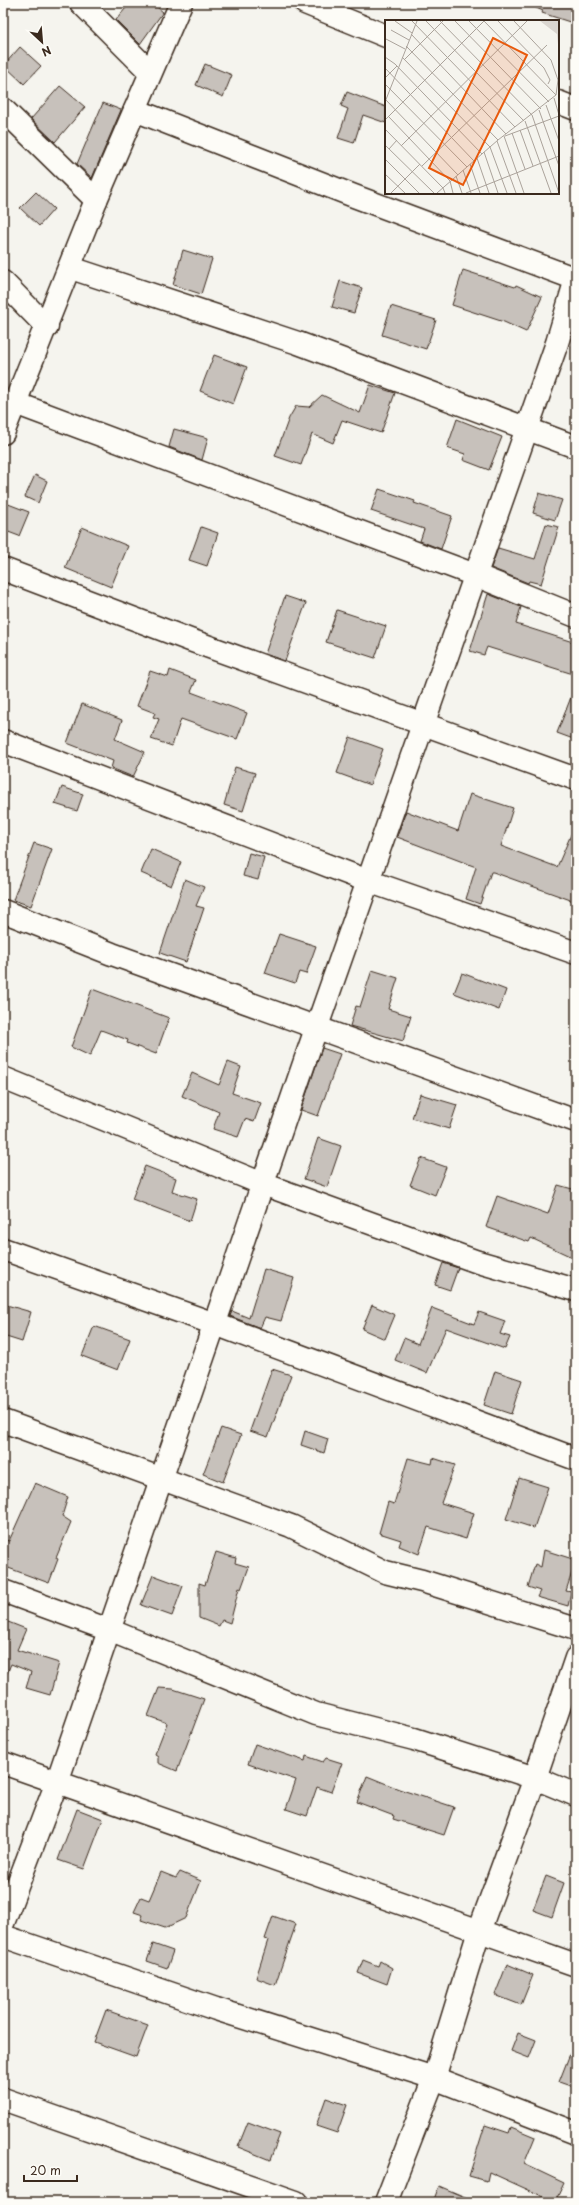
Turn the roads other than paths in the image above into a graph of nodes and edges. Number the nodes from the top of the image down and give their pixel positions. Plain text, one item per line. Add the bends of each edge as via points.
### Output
1 (81, 3) edge
2 (181, 3) edge
3 (304, 3) edge
4 (385, 36) edge
5 (150, 72) junction
6 (559, 102) edge
7 (3, 109) edge
8 (576, 109) edge
9 (135, 110) junction
10 (96, 200) junction
11 (71, 268) junction
12 (576, 279) edge
13 (3, 282) edge
14 (47, 327) junction
15 (15, 403) junction
16 (526, 429) junction
17 (3, 433) edge
18 (576, 447) edge
19 (3, 569) edge
20 (475, 576) junction
21 (576, 616) edge
22 (424, 725) junction
23 (3, 741) edge
24 (576, 779) edge
25 (368, 881) junction
26 (3, 911) edge
27 (576, 953) edge
28 (316, 1029) junction
29 (3, 1078) edge
30 (576, 1122) edge
31 (262, 1184) junction
32 (3, 1249) edge
33 (576, 1290) edge
34 (215, 1324) junction
35 (3, 1421) edge
36 (576, 1459) edge
37 (162, 1480) junction
38 (3, 1591) edge
39 (576, 1629) edge
40 (109, 1630) junction
41 (576, 1658) edge
42 (3, 1763) edge
43 (535, 1778) junction
44 (57, 1782) junction
45 (576, 1795) edge
46 (3, 1923) edge
47 (478, 1931) junction
48 (3, 1936) edge
49 (576, 1965) edge
50 (434, 2078) junction
51 (3, 2099) edge
52 (576, 2133) edge
53 (296, 2202) edge
54 (386, 2202) edge

1 - 5 street
2 - 5 street
3 - 4 street
5 - 9 street
6 - 8 street
7 - 10 street
9 - 10 street
9 - 12 street
10 - 11 street
11 - 14 street
11 - 16 street via 298,343
12 - 16 street via 557,343
13 - 14 street
14 - 15 street
15 - 17 street
15 - 20 street
16 - 18 street
16 - 20 street
19 - 22 street
20 - 21 street
20 - 22 street
22 - 24 street
22 - 25 street
23 - 25 street
25 - 27 street
25 - 28 street
26 - 28 street
28 - 30 street
28 - 31 street
29 - 31 street
31 - 33 street via 475,1261
31 - 34 street
32 - 34 street
34 - 36 street
34 - 37 street
35 - 37 street
37 - 39 street via 291,1526 385,1572
37 - 40 street
38 - 40 street
40 - 43 street via 316,1714 414,1739
40 - 44 street
41 - 43 street
42 - 44 street
43 - 45 street
43 - 47 street
44 - 46 street
44 - 47 street
47 - 49 street
47 - 50 street
48 - 50 street via 216,2009
50 - 52 street
50 - 54 street
51 - 53 street

